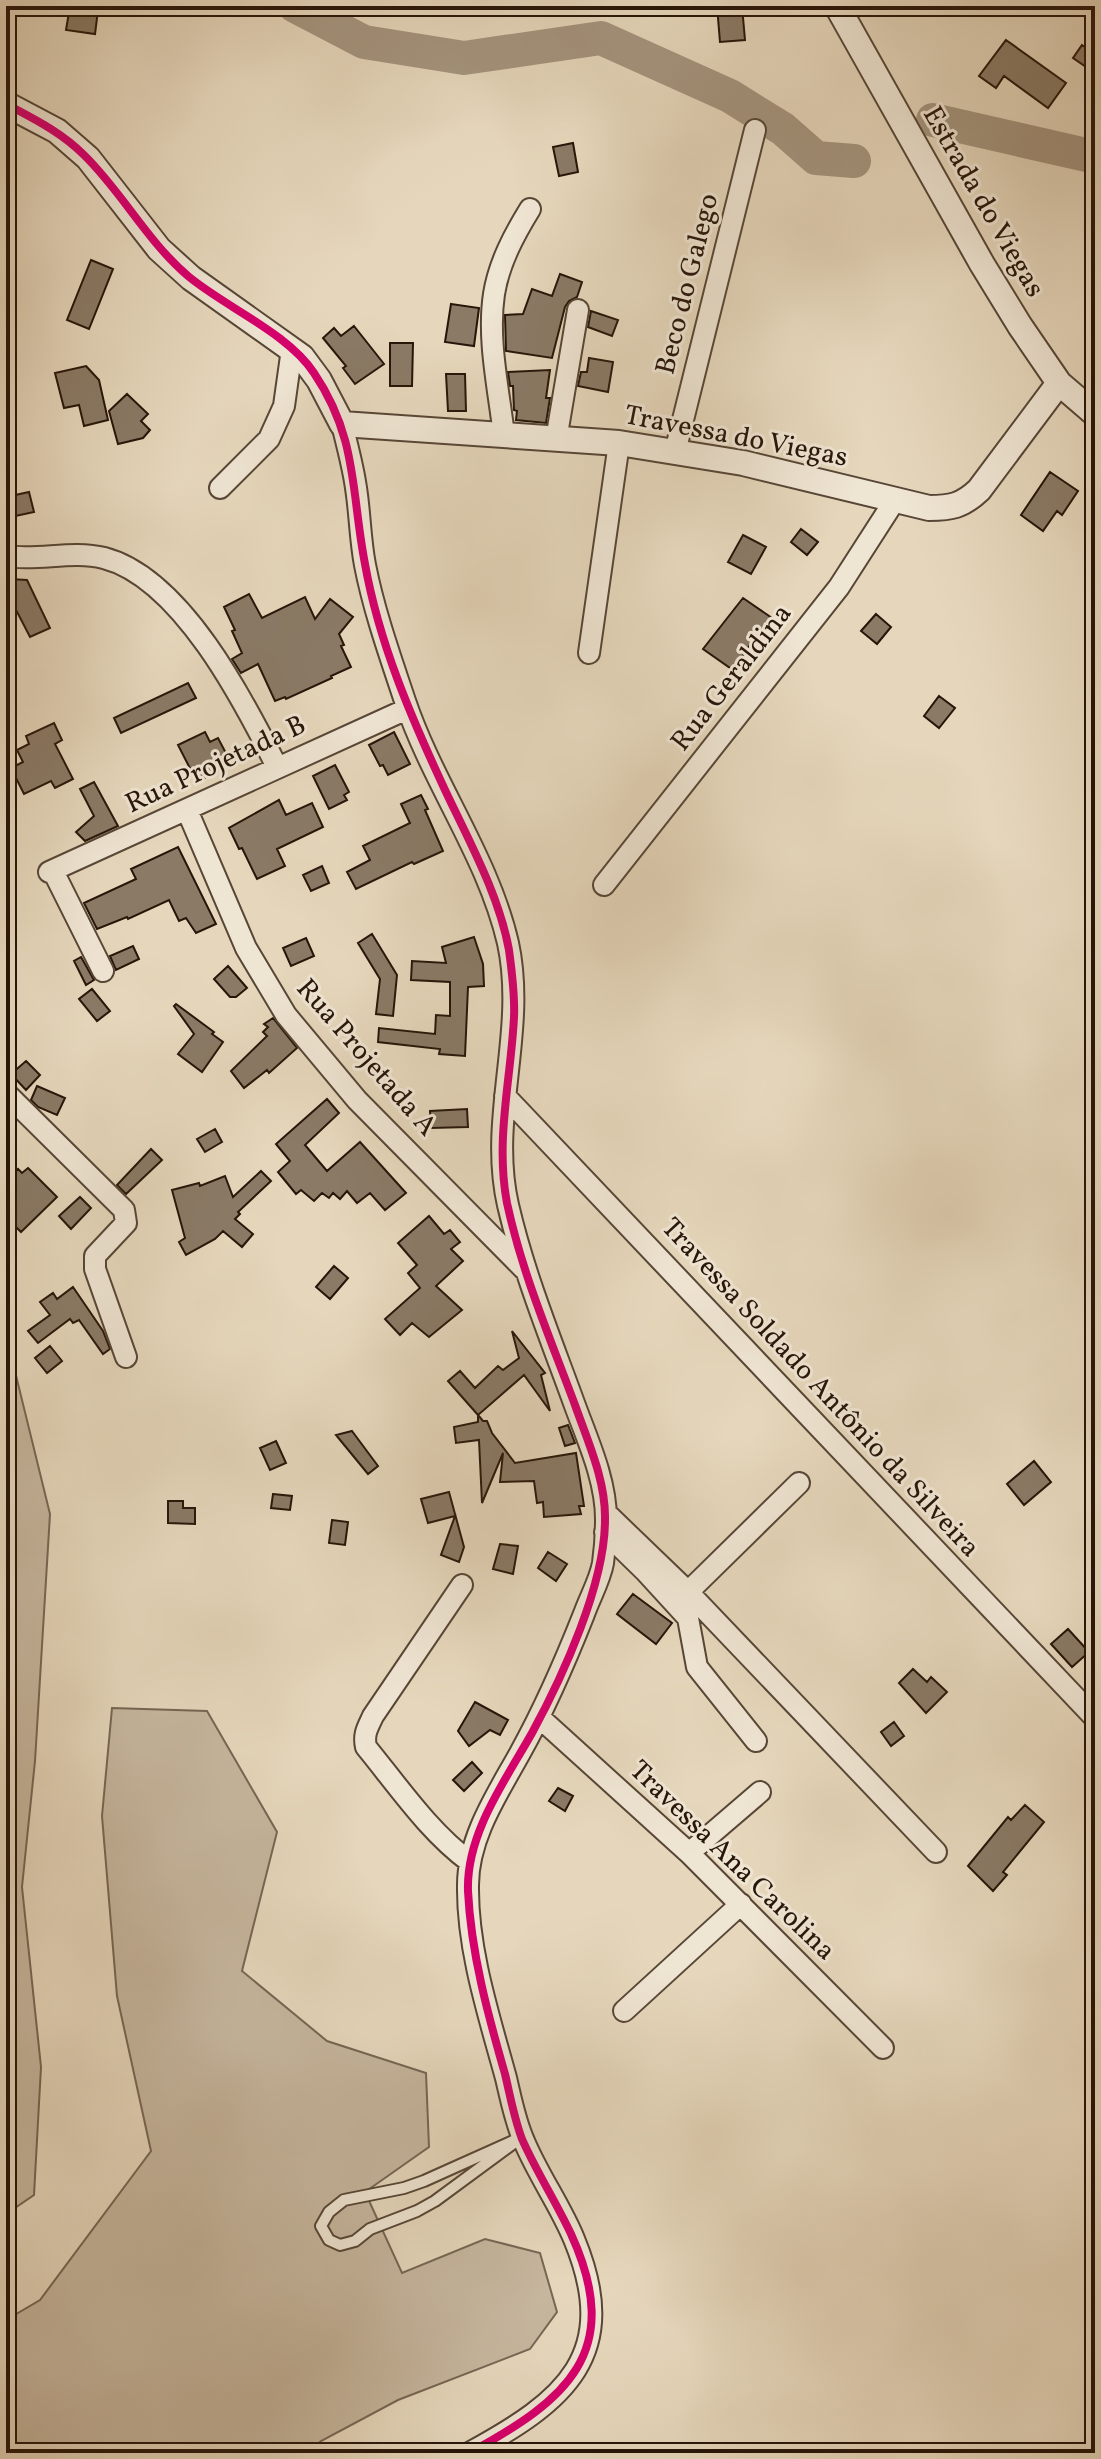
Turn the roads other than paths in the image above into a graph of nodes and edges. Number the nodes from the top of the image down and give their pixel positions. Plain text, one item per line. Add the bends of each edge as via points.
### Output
1 (837, 6) edge
2 (6, 104) edge
3 (755, 130) dead end
4 (530, 209) dead end
5 (578, 310) dead end
6 (292, 349) junction
7 (1059, 383) junction
8 (1095, 414) edge
9 (342, 424) junction
10 (504, 436) junction
11 (556, 440) junction
12 (619, 443) junction
13 (675, 452) junction
14 (220, 488) dead end
15 (895, 500) junction
16 (6, 556) edge
17 (589, 653) dead end
18 (407, 709) junction
19 (277, 767) junction
20 (187, 810) junction
21 (604, 885) dead end
22 (103, 971) dead end
23 (6, 1093) edge
24 (505, 1096) junction
25 (524, 1269) junction
26 (126, 1357) dead end
27 (799, 1483) dead end
28 (605, 1522) junction
29 (462, 1585) dead end
30 (688, 1592) junction
31 (540, 1718) junction
32 (1095, 1718) edge
33 (756, 1741) dead end
34 (760, 1792) dead end
35 (936, 1852) dead end
36 (689, 1853) junction
37 (470, 1862) junction
38 (741, 1904) junction
39 (624, 2011) dead end
40 (883, 2048) dead end
41 (522, 2137) junction
42 (469, 2453) edge

1 - 7 street, Estrada do Viegas via 982,264
2 - 6 street via 57,131 88,158 159,249
3 - 13 street, Beco do Galego
4 - 10 street via 510,243 494,292 492,330
5 - 11 street
6 - 9 street via 312,369
6 - 14 street via 284,406 269,439
7 - 8 street, Estrada do Viegas
7 - 15 street, Travessa do Viegas via 965,503 929,508
9 - 10 street, Travessa do Viegas
9 - 18 street via 356,485 364,560
10 - 11 street, Travessa do Viegas
11 - 12 street, Travessa do Viegas
12 - 13 street, Travessa do Viegas
12 - 17 street
13 - 15 street, Travessa do Viegas
15 - 21 street, Rua Geraldina via 839,587
16 - 19 street via 106,558 165,596 218,658
18 - 19 street, Rua Projetada B
18 - 24 street via 490,888 508,945 515,1010
19 - 20 street, Rua Projetada B
20 - 22 street, Rua Projetada B via 51,872
20 - 25 street, Rua Projetada A via 246,948 286,1015 357,1100
23 - 26 street via 124,1210 126,1223 95,1256 95,1269
24 - 25 street via 506,1197
24 - 32 street, Travessa Soldado Antônio da Silveira
25 - 28 street via 596,1463
27 - 30 street
28 - 30 street
28 - 31 street via 602,1567
28 - 33 street via 688,1618 697,1667
29 - 37 street via 373,1716 364,1740 428,1822
30 - 35 street
31 - 36 street, Travessa Ana Carolina
31 - 37 street via 487,1813
34 - 36 street
36 - 38 street, Travessa Ana Carolina
37 - 41 street via 473,1943
38 - 39 street
38 - 40 street, Travessa Ana Carolina
41 - 41 lane via 424,2181 344,2200 321,2226 329,2240 340,2245 355,2241 370,2229 435,2201
41 - 42 street via 574,2239 591,2294 589,2341 576,2371 548,2403

